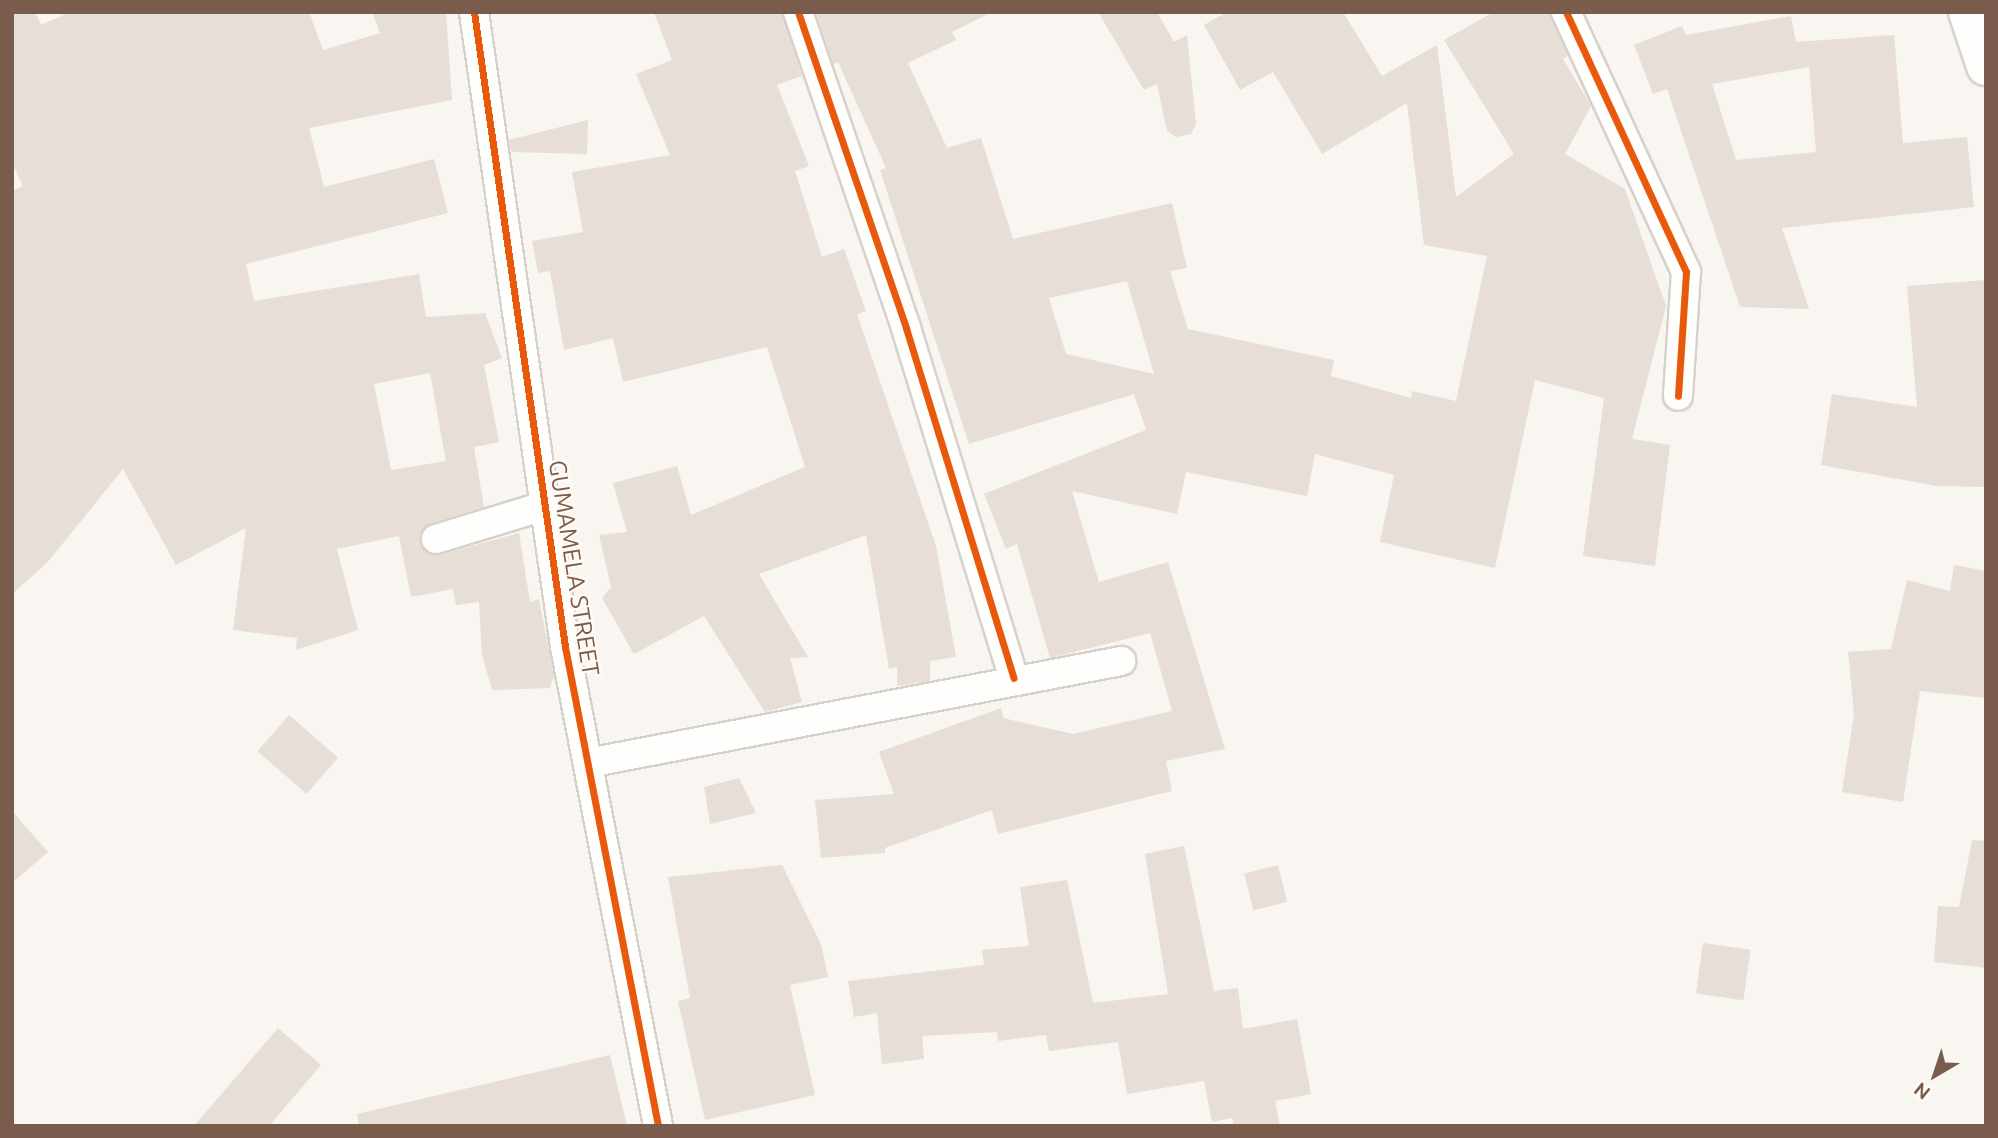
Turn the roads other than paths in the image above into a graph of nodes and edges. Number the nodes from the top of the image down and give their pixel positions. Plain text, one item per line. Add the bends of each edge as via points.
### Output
1 (474, 12) edge
2 (798, 12) edge
3 (1566, 12) edge
4 (1968, 12) edge
5 (1986, 66) edge
6 (1678, 396) dead end
7 (544, 506) junction
8 (436, 538) dead end
9 (1121, 661) dead end
10 (1014, 678) junction
11 (588, 763) junction
12 (657, 1126) edge

1 - 7 street, GUMAMELA STREET
2 - 10 street via 906,328
3 - 6 street via 1686,272
4 - 5 main road
7 - 8 street
7 - 11 street, GUMAMELA STREET
9 - 10 street
10 - 11 street
11 - 12 street, GUMAMELA STREET via 604,869

